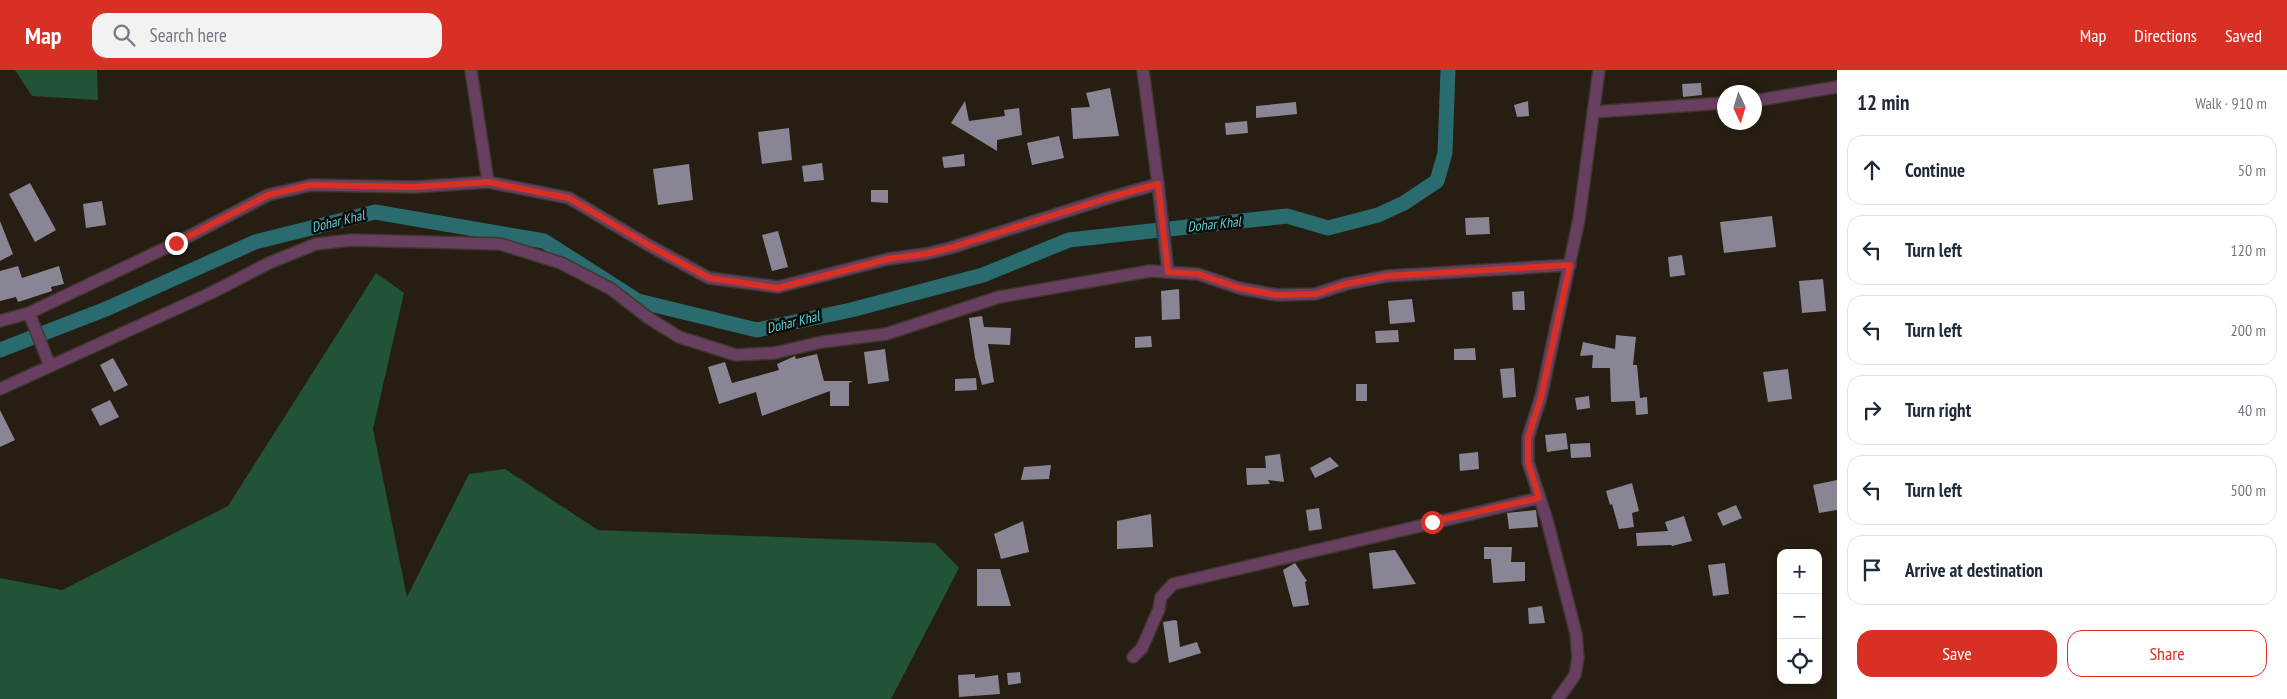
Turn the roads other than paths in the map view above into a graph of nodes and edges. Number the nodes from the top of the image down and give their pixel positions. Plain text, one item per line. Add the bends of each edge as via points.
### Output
1 (471, 70) edge
2 (1143, 70) edge
3 (1599, 70) edge
4 (1837, 87) edge
5 (1762, 100) edge
6 (1717, 103) edge
7 (1593, 112) junction
8 (488, 182) junction
9 (1158, 184) junction
10 (1570, 265) junction
11 (1168, 272) junction
12 (31, 315) junction
13 (0, 321) edge
14 (50, 366) junction
15 (0, 388) edge
16 (1539, 498) junction
17 (1133, 657) dead end
18 (1558, 699) edge

1 - 8 street
2 - 9 street
3 - 7 street
4 - 5 street
6 - 7 street
7 - 10 street
8 - 9 street via 569,198 709,278 778,288 888,259 950,248
8 - 12 street via 414,187 310,185 268,195
9 - 11 street
10 - 11 street via 1387,276 1316,294 1277,295 1239,288 1198,274
10 - 16 street via 1541,397 1528,438 1528,462
11 - 14 street via 1150,271 999,296 886,334 822,342 774,353 736,355 680,337 646,317 611,289 561,263 509,247 352,240 316,244 269,263
12 - 13 street
12 - 14 street
14 - 15 street
16 - 17 street via 1173,584 1161,597 1142,648
16 - 18 street via 1576,634 1578,658 1575,674

